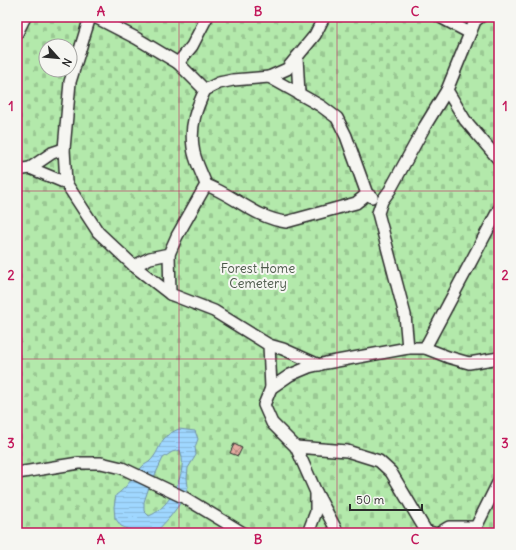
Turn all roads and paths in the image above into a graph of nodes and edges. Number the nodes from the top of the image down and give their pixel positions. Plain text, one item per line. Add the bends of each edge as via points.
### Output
1 (25, 17) edge
2 (90, 17) edge
3 (95, 17) edge
4 (207, 17) edge
5 (324, 17) edge
6 (440, 17) edge
7 (480, 17) edge
8 (17, 33) edge
9 (470, 33) junction
10 (297, 57) junction
11 (178, 63) junction
12 (269, 77) junction
13 (205, 90) junction
14 (447, 90) junction
15 (299, 94) junction
16 (64, 149) junction
17 (499, 160) edge
18 (30, 168) junction
19 (17, 170) edge
20 (66, 184) junction
21 (206, 185) junction
22 (367, 194) junction
23 (382, 201) junction
24 (499, 209) edge
25 (170, 254) junction
26 (134, 266) junction
27 (170, 294) junction
28 (269, 345) junction
29 (408, 348) junction
30 (425, 348) junction
31 (499, 358) edge
32 (319, 365) junction
33 (271, 388) junction
34 (296, 448) junction
35 (17, 473) edge
36 (499, 481) edge
37 (316, 490) junction
38 (474, 530) edge
39 (426, 532) edge
40 (243, 533) edge
41 (308, 533) edge
42 (338, 533) edge
43 (439, 533) edge

1 - 8 lane
2 - 16 lane via 70,82
3 - 11 lane
4 - 11 lane via 192,46
5 - 10 lane
6 - 9 lane
7 - 9 lane via 475,21
9 - 14 lane
10 - 12 lane via 287,69
10 - 15 lane
11 - 13 lane
12 - 13 lane via 233,80
12 - 15 lane
13 - 21 lane via 196,107 192,126 193,148
14 - 17 lane via 465,120
14 - 23 lane
15 - 22 lane via 337,118
16 - 18 lane via 52,153
16 - 20 lane
18 - 19 lane
18 - 20 lane
20 - 26 lane via 98,232
21 - 22 lane via 265,216 286,222 356,202
21 - 25 lane via 177,236
22 - 23 lane
23 - 29 lane via 378,213 405,314
24 - 30 lane
25 - 26 lane via 150,258
25 - 27 lane
26 - 27 lane
27 - 28 lane via 214,311
28 - 32 lane
28 - 33 lane
29 - 30 lane
29 - 32 lane
30 - 31 lane via 469,363
32 - 33 lane via 290,375
33 - 34 lane via 264,405 272,423
34 - 37 lane
34 - 39 lane via 347,451 379,461 391,472
35 - 40 lane via 79,463 101,463 122,468 185,498
36 - 38 lane
37 - 41 lane via 316,512
37 - 42 lane
38 - 43 lane via 449,527

